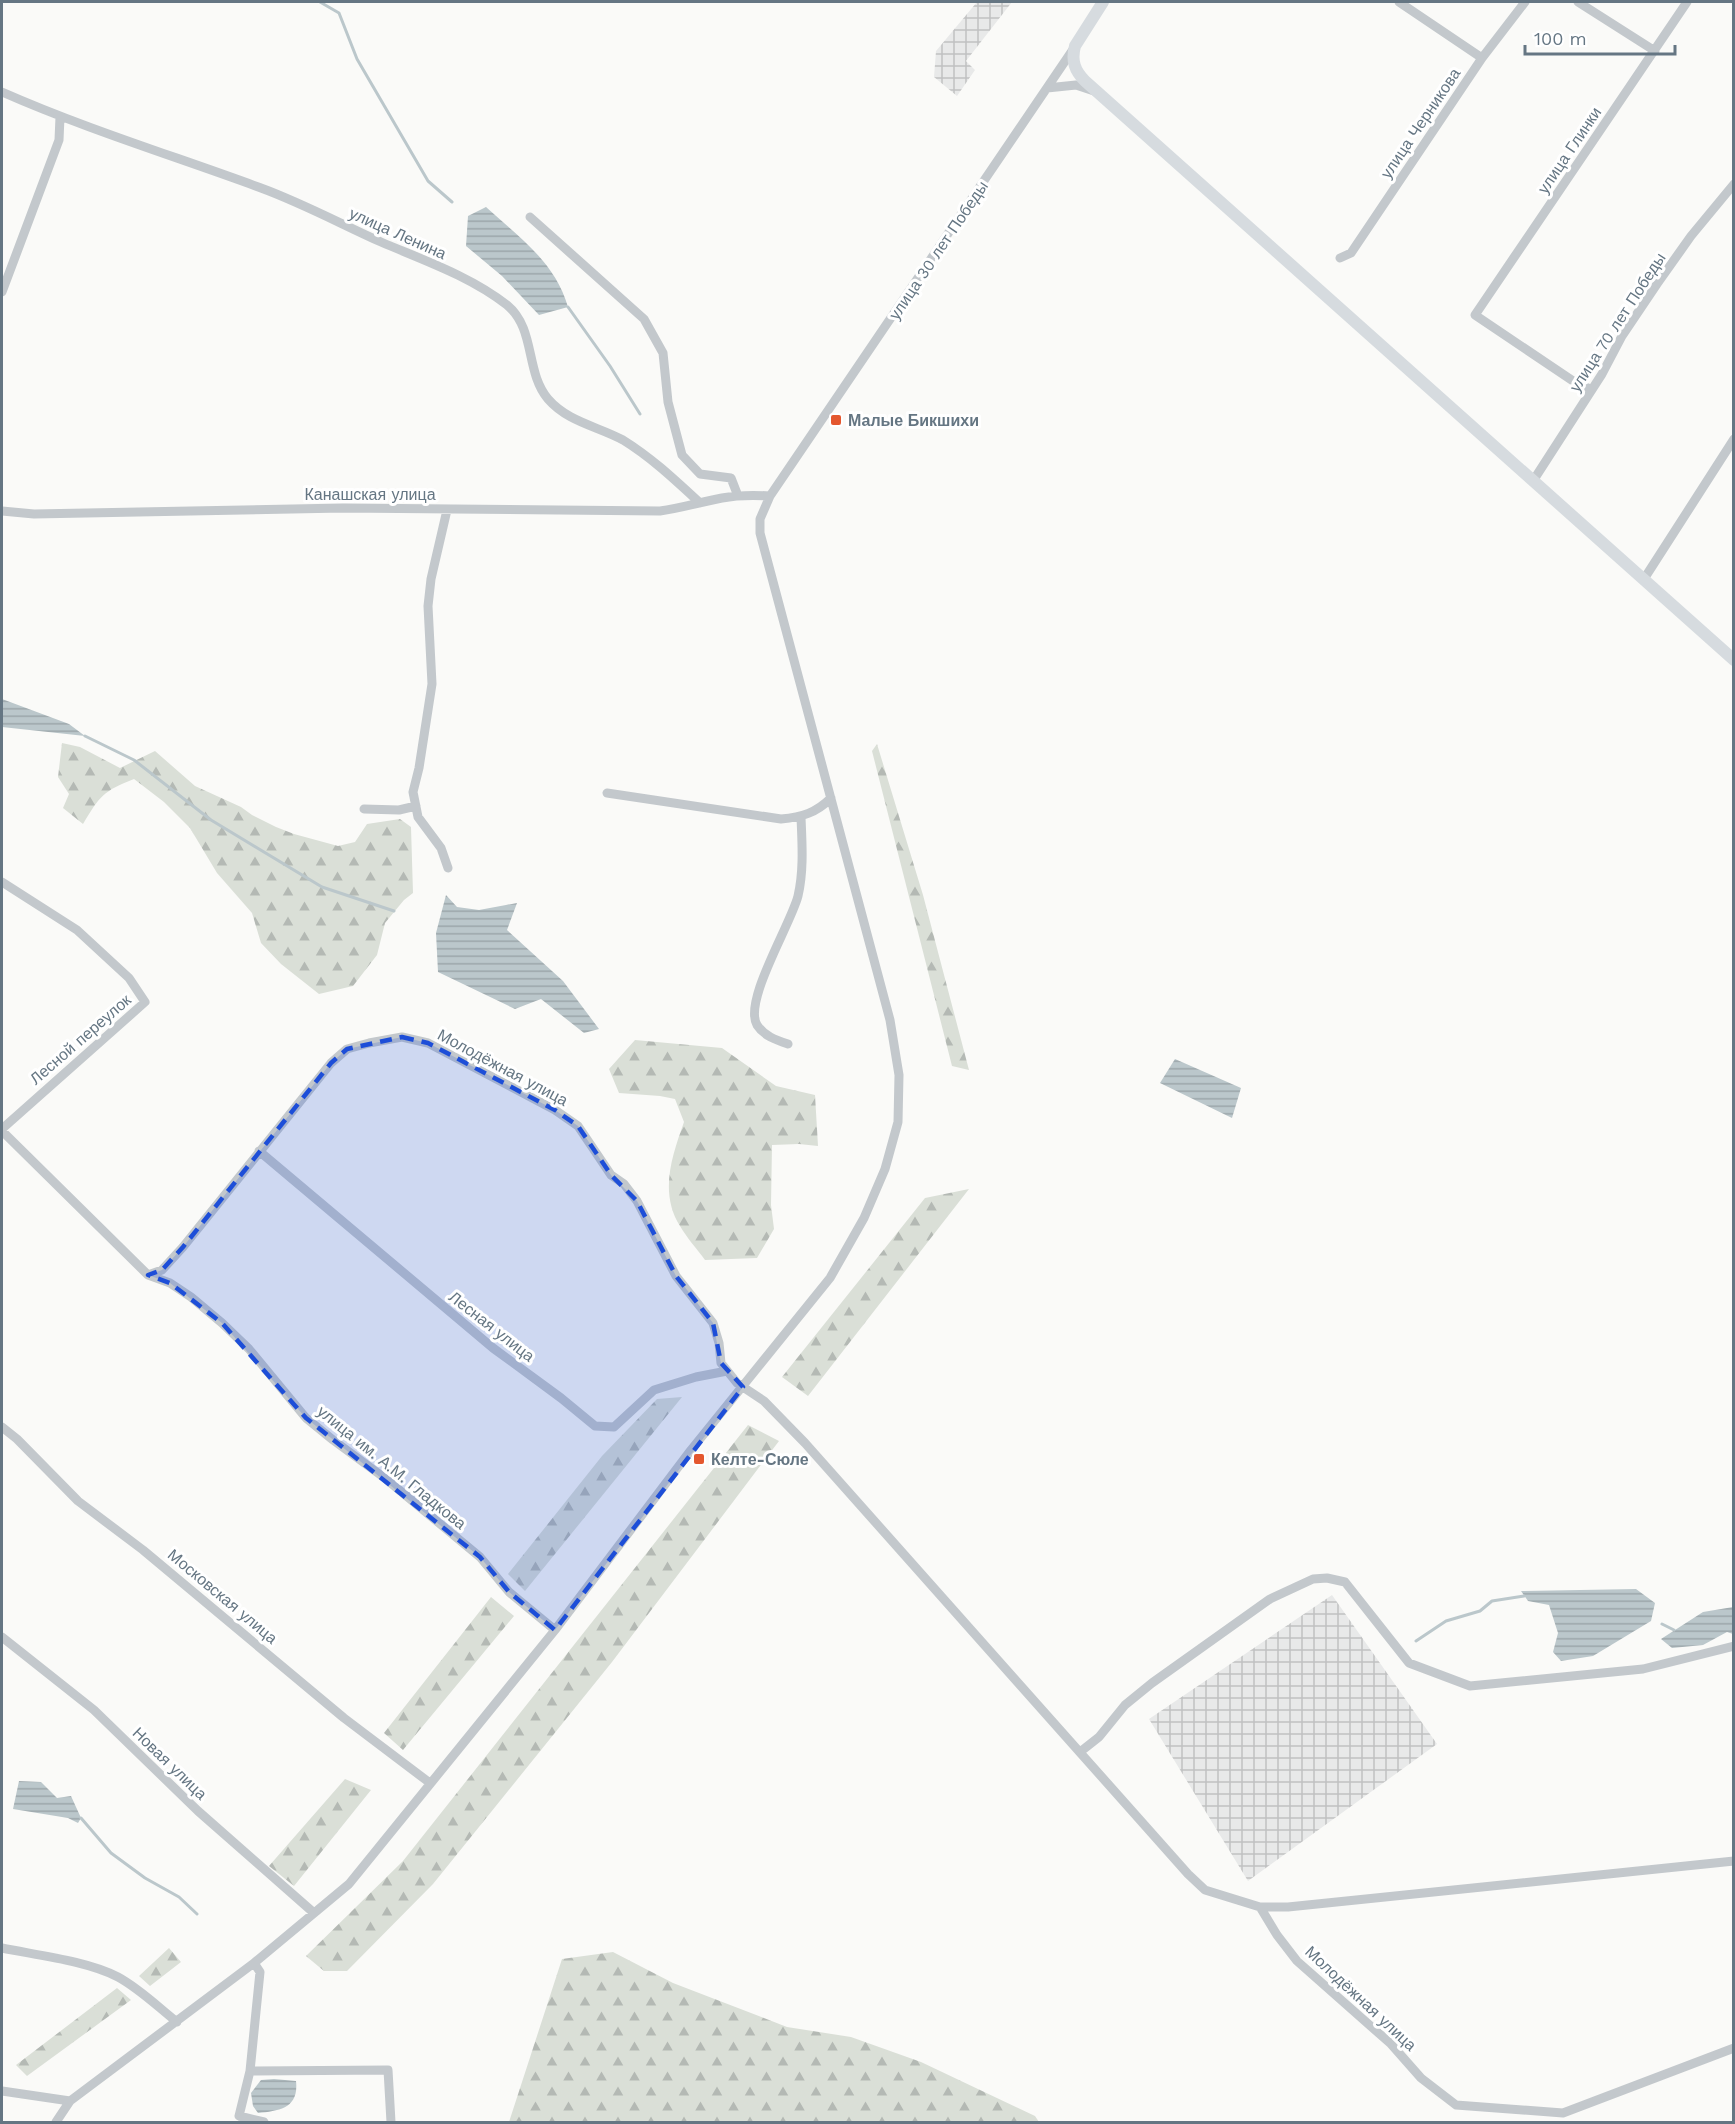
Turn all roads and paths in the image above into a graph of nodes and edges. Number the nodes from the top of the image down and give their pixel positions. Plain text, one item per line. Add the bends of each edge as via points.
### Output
1 (1103, 2) edge
2 (1399, 2) edge
3 (1525, 2) edge
4 (1578, 2) edge
5 (1687, 2) edge
6 (1075, 46) junction
7 (1654, 51) junction
8 (1482, 58) junction
9 (1047, 88) junction
10 (1095, 91) junction
11 (2, 92) edge
12 (60, 117) junction
13 (1734, 184) edge
14 (530, 216) dead end
15 (1340, 258) dead end
16 (2, 292) edge
17 (1591, 389) junction
18 (1734, 439) edge
19 (1533, 481) junction
20 (738, 496) junction
21 (770, 496) junction
22 (700, 504) junction
23 (447, 510) junction
24 (2, 511) edge
25 (1644, 579) junction
26 (1734, 660) edge
27 (607, 793) dead end
28 (831, 798) junction
29 (416, 806) junction
30 (364, 809) dead end
31 (801, 818) junction
32 (448, 868) dead end
33 (2, 882) edge
34 (788, 1044) dead end
35 (2, 1130) edge
36 (259, 1151) junction
37 (148, 1275) junction
38 (727, 1371) junction
39 (743, 1386) junction
40 (2, 1427) edge
41 (555, 1630) junction
42 (2, 1637) edge
43 (1734, 1646) edge
44 (1080, 1752) junction
45 (430, 1783) junction
46 (1734, 1861) edge
47 (1260, 1907) junction
48 (314, 1913) junction
49 (2, 1948) edge
50 (254, 1963) junction
51 (177, 2022) junction
52 (1734, 2048) edge
53 (250, 2071) junction
54 (2, 2091) edge
55 (70, 2101) junction
56 (56, 2122) edge
57 (264, 2122) edge
58 (391, 2122) edge

1 - 6 main road, улица 30 лет Победы
2 - 8 street
3 - 8 street, улица Черникова
4 - 7 street
5 - 7 street, улица Глинки
6 - 9 street, улица 30 лет Победы
6 - 10 main road via 1077,73
7 - 17 street, улица Глинки via 1474,315 1579,385
8 - 15 street, улица Черникова via 1351,253
9 - 10 street via 1076,85
9 - 21 street, улица 30 лет Победы
10 - 19 main road
11 - 12 street, улица Ленина
12 - 16 street via 59,140
12 - 22 street, улица Ленина via 263,189 468,280 508,306 519,319 527,334 540,387 548,399 567,416 622,440 657,464
13 - 17 street, улица 70 лет Победы via 1657,284
14 - 20 street via 644,319 663,353 668,402 682,455 700,474 731,477
17 - 19 street, улица 70 лет Победы
18 - 25 street
19 - 25 main road
20 - 21 street, Канашская улица
20 - 22 street, Канашская улица
21 - 28 street, улица 30 лет Победы via 759,532
22 - 23 street, Канашская улица via 660,511
23 - 24 street, Канашская улица via 343,508 34,514
23 - 29 street via 428,606 432,684 413,792
25 - 26 main road
27 - 31 street via 781,819
28 - 31 street via 819,810
28 - 39 street, улица 30 лет Победы via 890,1020 899,1075 898,1122 885,1169 864,1218 830,1278
29 - 30 street via 399,810
29 - 32 street via 418,817 441,848
31 - 34 street via 798,895 761,983 754,1014 757,1025 769,1037
33 - 35 street, Лесной переулок via 77,930 129,978 146,1002
35 - 37 street, улица им. А.М. Гладкова
36 - 37 street, Молодёжная улица via 162,1270
36 - 38 street, Лесная улица via 476,1334 595,1426 614,1427 654,1390
36 - 38 street, Молодёжная улица via 347,1049 402,1037 428,1043 578,1126 611,1175 637,1201 676,1276 713,1323 721,1363
37 - 41 street, улица им. А.М. Гладкова via 170,1283 222,1323 249,1349 306,1418 480,1557 509,1592
38 - 39 street
39 - 41 street, улица 30 лет Победы
39 - 44 street via 764,1401 805,1443
40 - 45 street, Московская улица via 78,1501 344,1718
41 - 45 street, улица 30 лет Победы
42 - 48 street, Новая улица via 94,1710 198,1811
43 - 44 street via 1643,1669 1470,1686 1409,1663 1345,1582 1313,1579 1270,1599 1152,1683
44 - 47 street via 1205,1890
45 - 48 street, улица 30 лет Победы via 349,1884
46 - 47 street
47 - 52 street, Молодёжная улица via 1297,1961 1391,2044 1421,2078 1456,2105 1563,2113
48 - 50 street, улица 30 лет Победы
49 - 51 street via 115,1976 131,1984
50 - 51 street, улица 30 лет Победы
50 - 53 street via 260,1972
51 - 55 street, улица 30 лет Победы
53 - 57 street via 239,2116
53 - 58 street via 388,2070
54 - 55 street
55 - 56 street, улица 30 лет Победы

